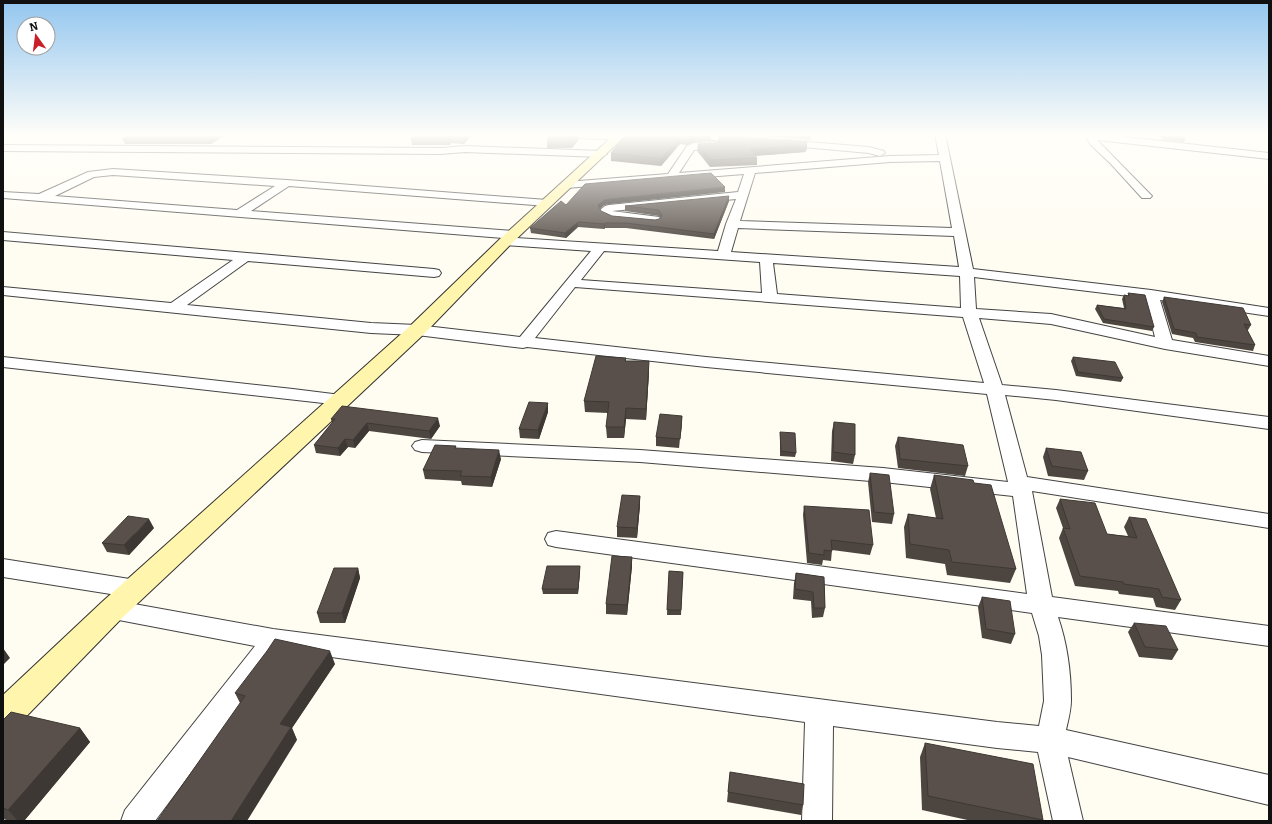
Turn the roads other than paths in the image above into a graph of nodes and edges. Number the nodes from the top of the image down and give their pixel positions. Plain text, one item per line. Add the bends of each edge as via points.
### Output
1 (99, 172) edge
2 (109, 172) edge
3 (581, 172) edge
4 (674, 172) edge
5 (712, 172) edge
6 (750, 172) edge
7 (947, 172) edge
8 (1125, 172) edge
9 (672, 176) junction
10 (287, 183) junction
11 (566, 185) junction
12 (3, 195) edge
13 (742, 195) junction
14 (1146, 196) dead end
15 (41, 198) junction
16 (663, 202) junction
17 (547, 203) junction
18 (238, 214) junction
19 (655, 220) junction
20 (732, 224) junction
21 (650, 232) edge
22 (958, 232) junction
23 (3, 236) edge
24 (509, 238) junction
25 (600, 248) junction
26 (723, 256) junction
27 (245, 257) junction
28 (766, 259) junction
29 (967, 272) junction
30 (434, 273) dead end
31 (571, 283) junction
32 (3, 292) edge
33 (1151, 294) junction
34 (770, 298) junction
35 (174, 308) junction
36 (969, 312) junction
37 (1269, 312) edge
38 (417, 330) junction
39 (523, 342) junction
40 (1165, 344) junction
41 (1269, 361) edge
42 (3, 362) edge
43 (995, 389) junction
44 (341, 400) junction
45 (1269, 423) edge
46 (422, 446) dead end
47 (1020, 487) junction
48 (1269, 521) edge
49 (556, 539) dead end
50 (3, 568) edge
51 (136, 589) junction
52 (1041, 604) junction
53 (112, 610) junction
54 (1269, 636) edge
55 (273, 639) junction
56 (819, 711) junction
57 (3, 717) edge
58 (1050, 740) junction
59 (1269, 790) edge
60 (136, 821) edge
61 (817, 821) edge
62 (1068, 821) edge

1 - 15 street
2 - 10 street
3 - 11 street
4 - 9 street
5 - 9 street
6 - 13 street
7 - 22 street
8 - 14 street
9 - 11 street
10 - 17 street
10 - 18 street
11 - 17 street
12 - 15 street
13 - 16 street
13 - 20 street
15 - 18 street
16 - 19 street
16 - 19 street via 606,210 606,213 612,216
17 - 24 street
18 - 24 street
19 - 21 street
20 - 22 street
20 - 26 street
22 - 29 street
23 - 27 street
24 - 25 street
24 - 38 street
25 - 26 street
25 - 31 street
26 - 28 street
27 - 30 street
27 - 35 street
28 - 29 street
28 - 34 street
29 - 33 street
29 - 36 street
31 - 34 street
31 - 39 street
32 - 35 street
33 - 37 street
33 - 40 street
34 - 36 street
35 - 38 street via 371,328
36 - 40 street via 1079,323
36 - 43 street
38 - 39 street
38 - 44 street
39 - 43 street
40 - 41 street
42 - 44 street
43 - 45 street
43 - 47 street
44 - 51 street
46 - 47 street via 640,456
47 - 48 street
47 - 52 street
49 - 52 street
50 - 51 street
51 - 53 street
52 - 54 street
52 - 58 street via 1052,636 1057,675 1058,701
53 - 55 street
53 - 57 street
55 - 56 street
55 - 60 street via 263,656
56 - 58 street
56 - 61 street
58 - 59 street
58 - 62 street

